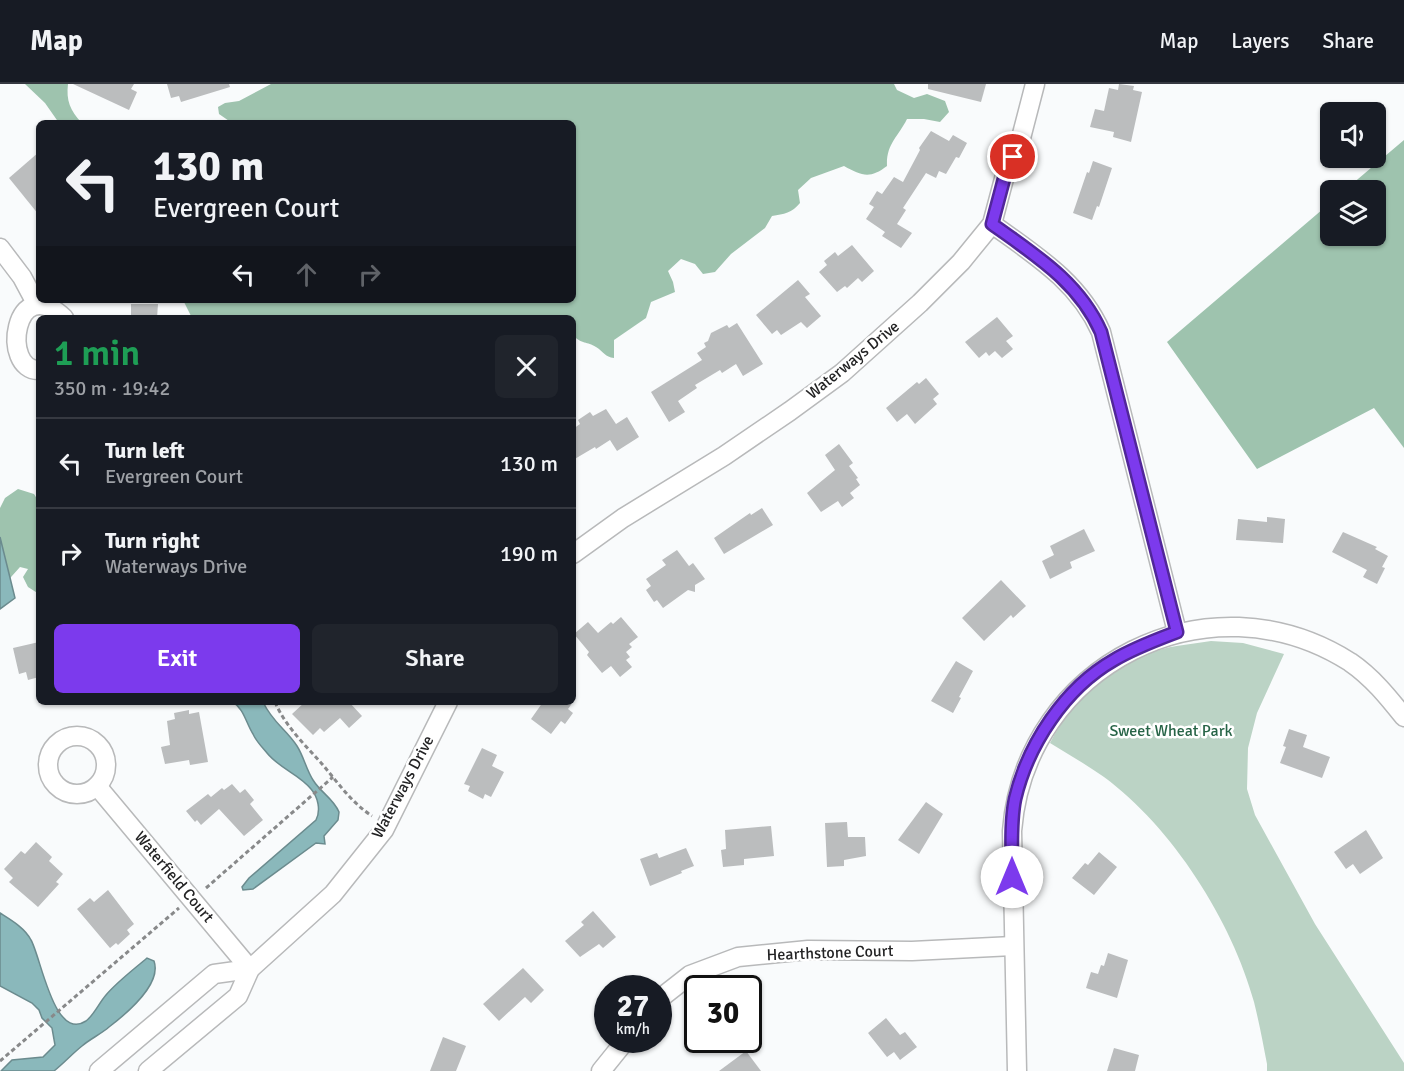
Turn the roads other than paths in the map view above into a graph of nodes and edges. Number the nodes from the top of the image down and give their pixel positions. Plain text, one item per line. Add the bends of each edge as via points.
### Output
1 (1035, 84) edge
2 (992, 224) junction
3 (0, 248) edge
4 (37, 306) junction
5 (60, 315) edge
6 (36, 369) edge
7 (576, 552) edge
8 (1177, 632) junction
9 (446, 705) edge
10 (1404, 717) edge
11 (97, 786) dead end
12 (1013, 946) junction
13 (250, 969) junction
14 (672, 989) edge
15 (616, 1053) edge
16 (99, 1071) edge
17 (148, 1071) edge
18 (602, 1071) edge
19 (1017, 1071) edge

1 - 2 street, Waterways Drive
2 - 7 street, Waterways Drive via 920,303 842,373 724,456
2 - 8 street via 1049,265 1079,294 1095,318
3 - 4 street
4 - 5 street via 48,307
4 - 6 street via 18,313 11,321 6,341 15,360
8 - 10 street via 1230,627 1271,631 1329,651 1377,686
8 - 12 street via 1100,670 1071,695 1041,735 1022,778 1013,816
9 - 13 street, Waterways Drive via 386,826 333,894
11 - 13 street, Waterfield Court
12 - 14 street, Hearthstone Court via 912,951 808,950 738,957 690,975
12 - 19 street
13 - 16 street via 214,974
13 - 17 street, Waterways Drive via 238,996
15 - 18 street

